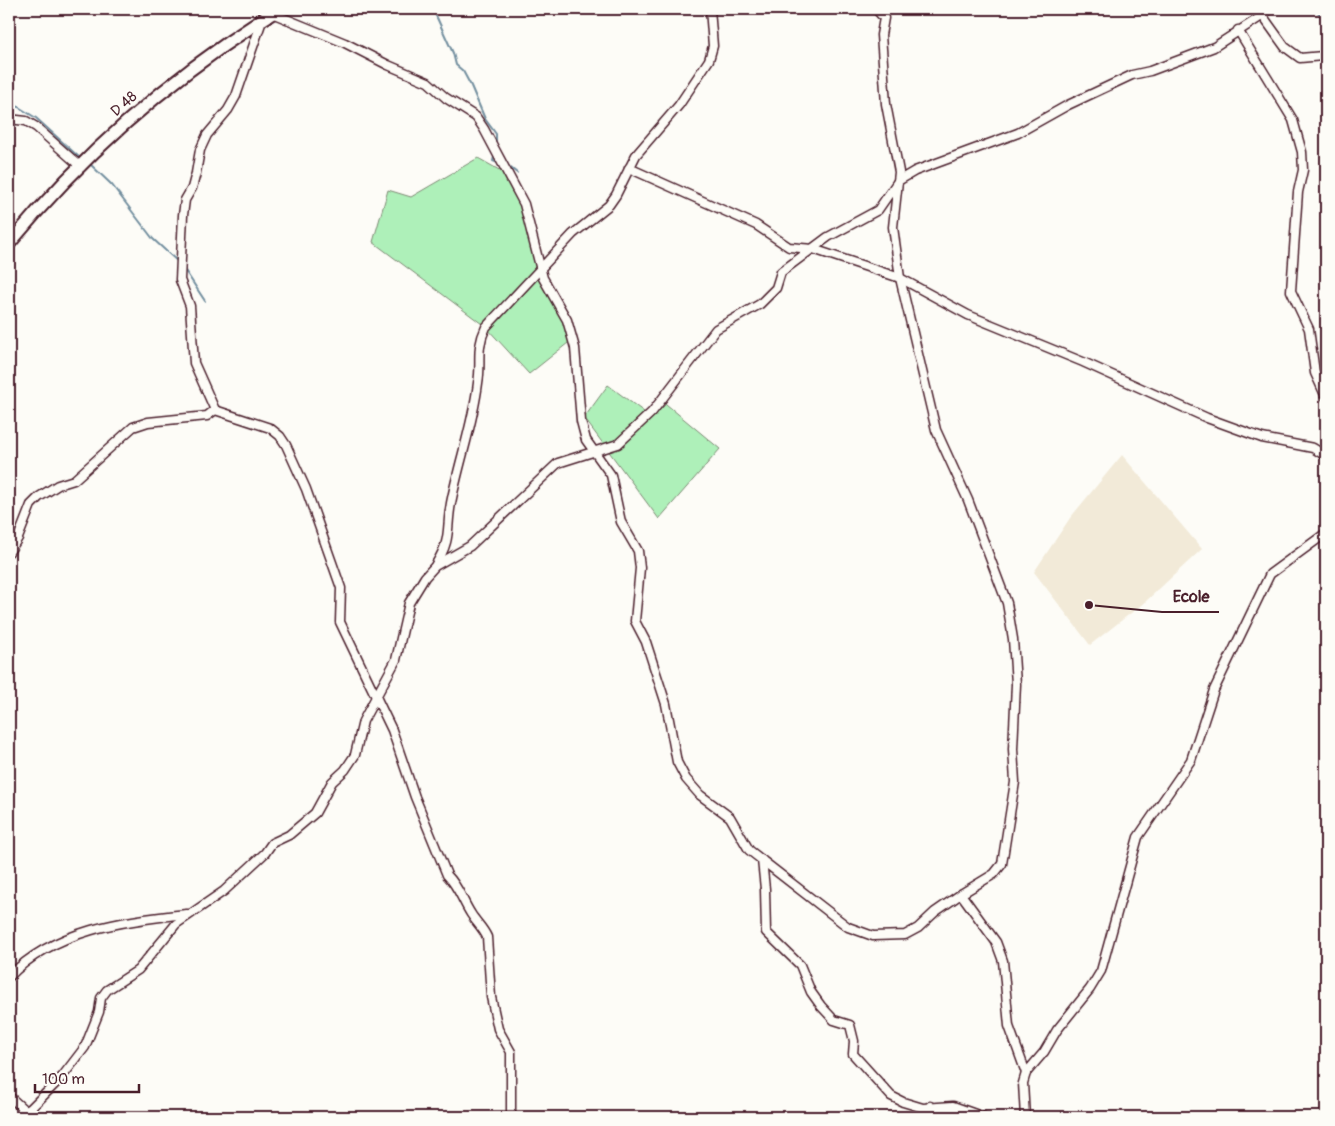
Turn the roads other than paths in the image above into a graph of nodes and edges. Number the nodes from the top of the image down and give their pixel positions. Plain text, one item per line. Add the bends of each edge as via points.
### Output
1 (710, 9) edge
2 (876, 9) edge
3 (1268, 9) edge
4 (269, 12) edge
5 (1262, 15) junction
6 (1238, 30) junction
7 (1326, 58) edge
8 (9, 119) edge
9 (81, 167) junction
10 (629, 168) junction
11 (898, 181) junction
12 (9, 244) edge
13 (813, 248) junction
14 (541, 270) junction
15 (900, 278) junction
16 (1326, 397) edge
17 (215, 410) junction
18 (594, 450) junction
19 (1326, 456) edge
20 (1326, 533) edge
21 (9, 552) edge
22 (435, 566) junction
23 (375, 697) junction
24 (762, 860) junction
25 (961, 894) junction
26 (188, 914) junction
27 (9, 977) edge
28 (1026, 1073) junction
29 (9, 1096) edge
30 (931, 1106) junction
31 (29, 1114) edge
32 (17, 1117) edge
33 (510, 1117) edge
34 (919, 1117) edge
35 (984, 1117) edge
36 (1025, 1117) edge

1 - 10 street via 713,46 709,60 679,105 636,155
2 - 11 street via 884,18 881,35 886,104
3 - 5 street
4 - 9 street, D 48 via 146,104
4 - 14 street via 428,82 446,98 476,116 524,204
4 - 17 street via 236,96 200,150 192,188 185,200 180,280 190,306 194,362
5 - 6 street
5 - 7 street via 1285,47 1300,58
6 - 11 street via 1214,47 1132,75 1018,133 915,171
6 - 16 street via 1293,120 1302,152 1291,290 1309,329 1315,373
8 - 9 street via 26,121 36,127
9 - 12 street, D 48
10 - 13 street via 756,225 788,247
10 - 14 street via 609,205 573,234
11 - 13 street via 878,210
11 - 15 street via 893,228
13 - 15 street
13 - 18 street via 781,272 776,288 760,304 716,329 652,412 618,444
14 - 18 street via 567,320 575,348 581,422 586,440
14 - 22 street via 486,328 479,341 479,380 473,416 451,505 450,532
15 - 19 street via 968,315 1207,418 1262,438 1313,448
15 - 25 street via 936,430 968,500 1007,603 1013,639 1015,782 1002,864 994,874
17 - 21 street via 208,416 148,422 133,427 74,480 58,485 31,505
17 - 23 street via 270,428 286,445 306,489 341,588 340,622
18 - 22 street via 558,463 470,546
18 - 24 street via 611,476 621,522 638,551 640,568 634,621 646,642 666,704 677,762 686,779 730,817 749,850
20 - 28 street via 1270,574 1265,582 1214,690 1191,760 1138,837 1101,971
22 - 23 street via 409,603 396,660
23 - 26 street via 363,721 355,755 332,782 315,813 289,835 272,843 224,891
23 - 33 street via 392,730 447,876 456,884 487,937 491,997 498,1029 511,1052
24 - 25 street via 840,923 873,936 905,935
24 - 30 street via 766,932 800,965 811,992 821,1006 834,1020 850,1025 853,1054 891,1096 923,1108
25 - 28 street via 996,942 1003,961 1009,1026
26 - 27 street via 128,922 63,939 26,961
26 - 31 street via 138,970 107,990 101,998 85,1047
28 - 36 street via 1023,1083
29 - 31 street
30 - 34 street
30 - 35 street via 953,1106
31 - 32 street

